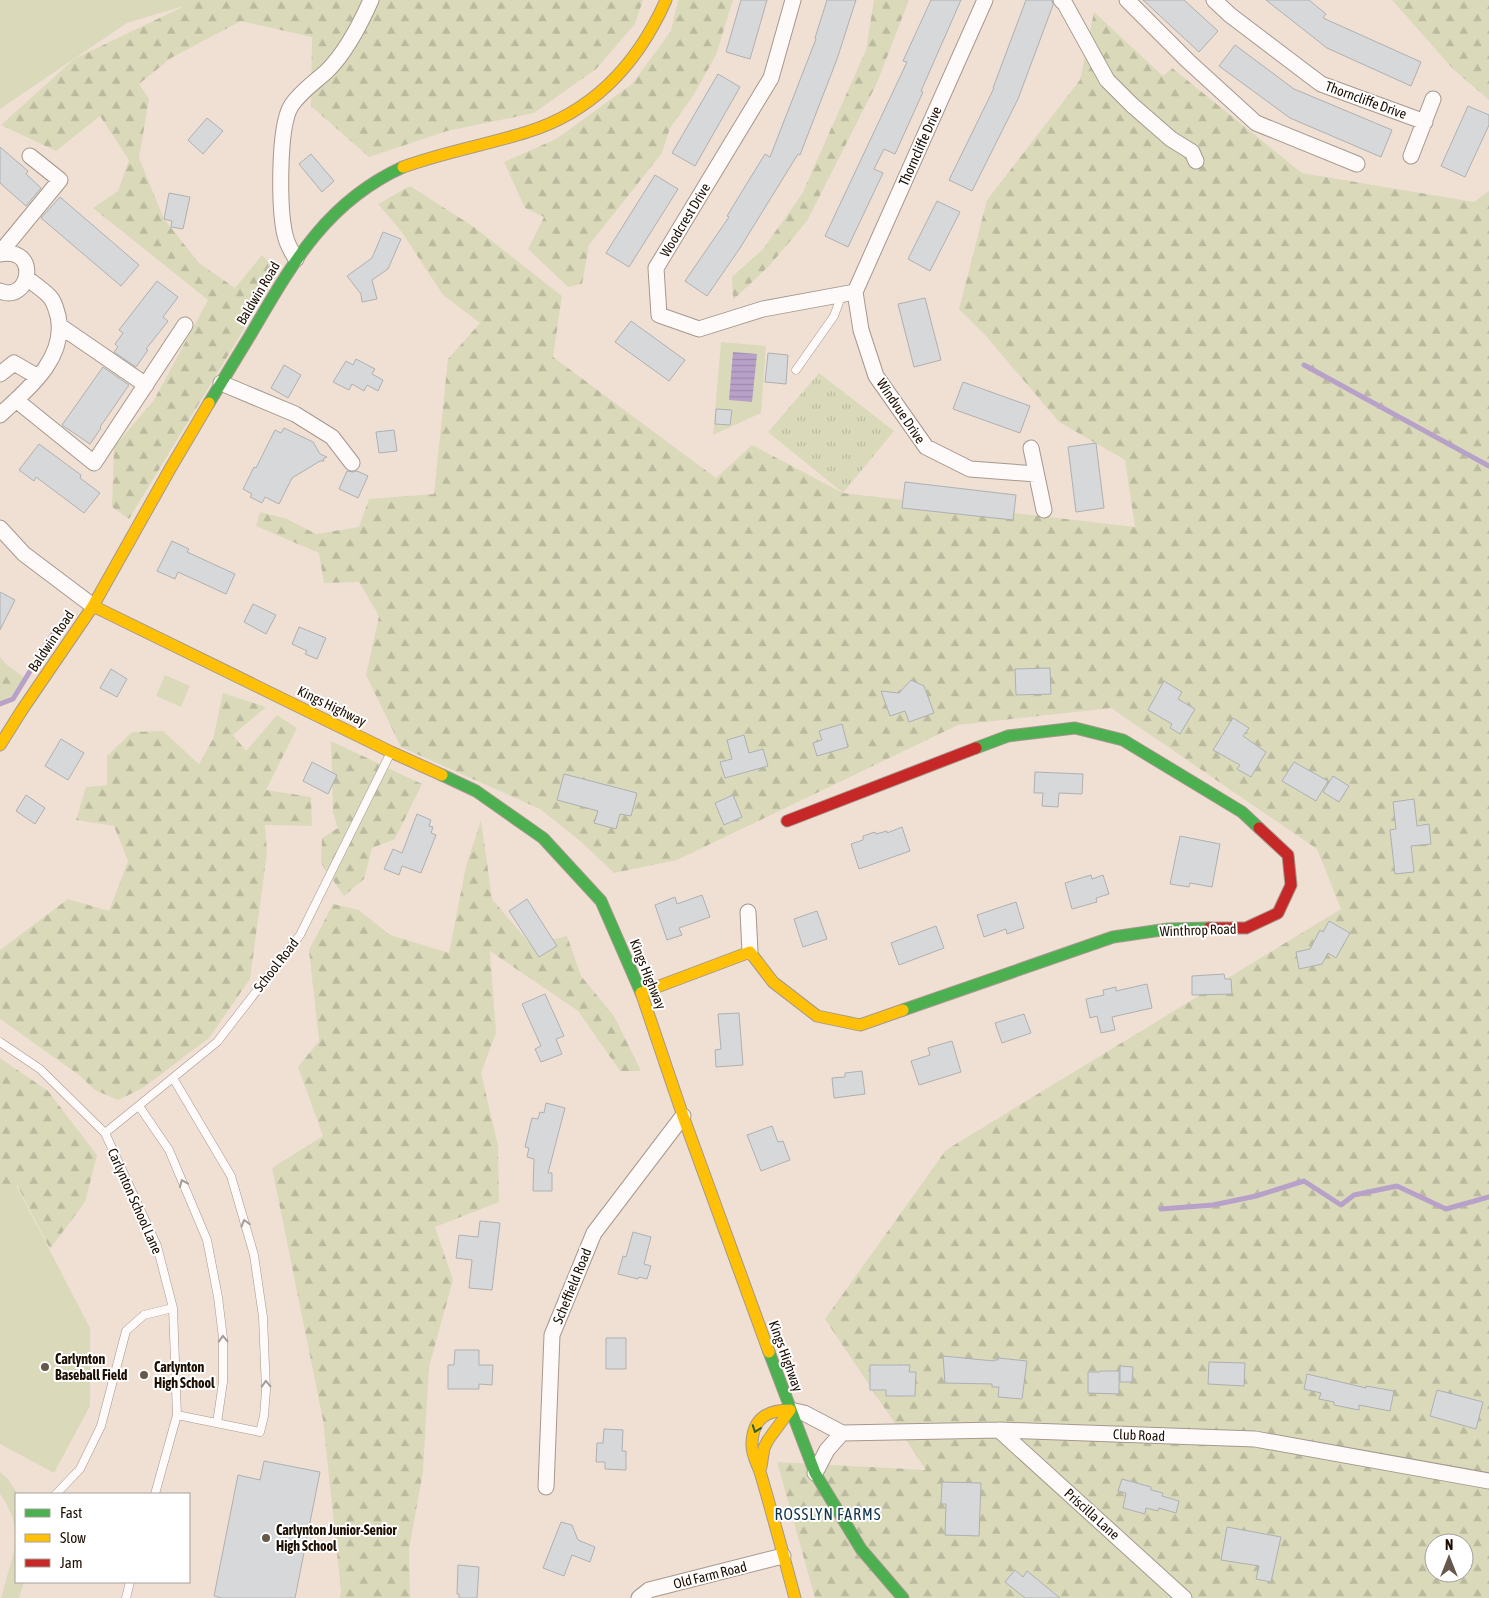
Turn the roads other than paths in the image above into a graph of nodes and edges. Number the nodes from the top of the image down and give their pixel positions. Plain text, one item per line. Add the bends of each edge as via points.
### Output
1 (371, 0) edge
2 (666, 0) edge
3 (793, 0) edge
4 (985, 0) edge
5 (1062, 0) edge
6 (1127, 0) edge
7 (1214, 0) edge
8 (1433, 99) dead end
9 (1425, 122) junction
10 (30, 156) dead end
11 (1411, 156) dead end
12 (1196, 161) dead end
13 (1357, 164) dead end
14 (0, 253) edge
15 (296, 259) junction
16 (27, 278) junction
17 (0, 291) edge
18 (848, 293) junction
19 (185, 325) dead end
20 (60, 326) junction
21 (796, 370) dead end
22 (0, 374) edge
23 (38, 377) junction
24 (221, 383) junction
25 (146, 385) junction
26 (16, 400) junction
27 (0, 415) edge
28 (1031, 448) dead end
29 (352, 463) dead end
30 (1036, 474) junction
31 (1044, 510) dead end
32 (0, 528) edge
33 (93, 606) junction
34 (2, 739) edge
35 (391, 752) junction
36 (786, 821) dead end
37 (748, 912) dead end
38 (750, 952) junction
39 (641, 993) junction
40 (0, 1042) edge
41 (173, 1078) junction
42 (139, 1106) junction
43 (683, 1116) junction
44 (104, 1134) junction
45 (173, 1308) junction
46 (790, 1410) junction
47 (177, 1415) junction
48 (217, 1423) junction
49 (999, 1430) junction
50 (842, 1433) junction
51 (760, 1470) junction
52 (815, 1472) junction
53 (1489, 1481) edge
54 (546, 1487) dead end
55 (57, 1493) edge
56 (155, 1493) edge
57 (783, 1556) junction
58 (130, 1583) edge
59 (126, 1598) edge
60 (639, 1598) edge
61 (795, 1598) edge
62 (904, 1598) edge
63 (1184, 1598) edge

1 - 15 street via 348,44 328,70 291,106 284,129 282,213 289,249
2 - 15 street, Baldwin Road via 644,44 625,70 578,110 538,128 401,167 376,180 324,224
3 - 18 street, Woodcrest Drive via 771,78 656,268 659,315 699,329 763,309
4 - 18 street, Thorncliffe Drive
5 - 12 street via 1107,80 1171,139 1192,152
6 - 13 street via 1256,123
7 - 9 street, Thorncliffe Drive via 1321,84
8 - 9 street
9 - 11 street
10 - 14 street via 60,180
14 - 16 street via 15,254 23,260
15 - 24 street, Baldwin Road
16 - 17 street via 20,288 12,292
16 - 20 street via 49,295
18 - 21 lane
18 - 30 street, Windvue Drive via 876,376 926,447 970,469
19 - 25 street
20 - 23 street via 57,349
20 - 25 street
22 - 23 street via 14,363
23 - 26 street
24 - 29 street via 295,414 332,437
24 - 33 street, Baldwin Road
25 - 26 street via 94,463
26 - 27 street
28 - 30 street
30 - 31 street
32 - 33 street via 24,554
33 - 34 street, Baldwin Road
33 - 35 street, Kings Highway
35 - 39 street, Kings Highway via 476,792 543,838 601,900
35 - 41 lane, School Road via 300,935 217,1042
36 - 38 street, Winthrop Road via 1008,736 1075,728 1123,740 1242,812 1288,855 1291,885 1278,913 1246,928 1168,929 1113,937 860,1025 817,1016 773,982
37 - 38 street
38 - 39 street
39 - 43 street, Kings Highway
40 - 44 lane, Carlynton School Lane via 40,1069
41 - 42 lane, School Road
48 -> 41 lane via 260,1432 266,1390 263,1317 254,1255 231,1176
42 - 44 lane, School Road
48 -> 42 lane via 223,1382 223,1338 207,1240 169,1150
43 - 46 street, Kings Highway
43 - 54 street, Scheffield Road via 594,1232 552,1335
44 - 45 lane, Carlynton School Lane via 157,1246
45 - 47 lane, Carlynton School Lane
45 - 55 lane via 144,1315 126,1331 101,1426 80,1469
46 - 50 street, Club Road via 804,1413
46 - 51 street via 768,1440
46 -> 51 street via 771,1411 762,1416 756,1427 752,1444
46 - 52 street, Kings Highway
47 - 48 lane
47 - 56 lane, Carlynton School Lane
49 - 50 street, Club Road
49 - 53 street, Club Road via 1255,1439
49 - 63 street, Priscilla Lane
50 - 52 street via 827,1450
51 - 57 street
52 - 62 street, Kings Highway via 861,1549
57 - 60 street, Old Farm Road via 649,1590
57 - 61 street
58 - 59 lane

